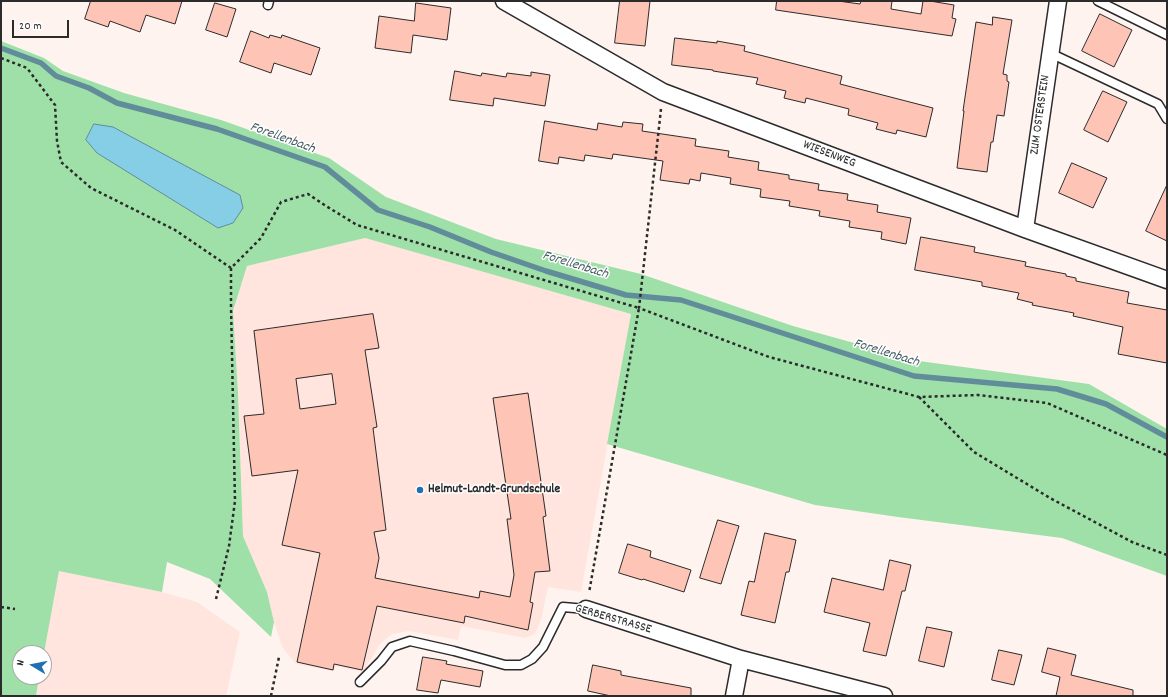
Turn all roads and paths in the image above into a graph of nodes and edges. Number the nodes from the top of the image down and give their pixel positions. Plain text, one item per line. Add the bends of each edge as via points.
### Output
1 (1058, 1) edge
2 (1098, 1) edge
3 (512, 3) edge
4 (1167, 35) edge
5 (1050, 53) junction
6 (1, 58) edge
7 (663, 92) junction
8 (1167, 119) edge
9 (1025, 229) junction
10 (231, 268) junction
11 (1167, 280) edge
12 (639, 308) junction
13 (919, 397) junction
14 (1167, 455) edge
15 (1167, 555) edge
16 (216, 599) dead end
17 (1, 607) edge
18 (15, 609) dead end
19 (586, 610) junction
20 (279, 658) dead end
21 (741, 659) junction
22 (360, 682) dead end
23 (271, 696) edge
24 (734, 696) edge
25 (884, 696) edge

1 - 5 street, ZUM OSTERSTEIN
2 - 4 lane
3 - 7 street, WIESENWEG
5 - 8 lane via 1158,104
5 - 9 street, ZUM OSTERSTEIN
6 - 10 path via 27,68 55,105 61,162 91,188 175,230
7 - 9 street, WIESENWEG
7 - 12 path
9 - 11 street, WIESENWEG
10 - 12 path via 261,238 281,202 308,194 357,225
10 - 16 path via 235,501 229,546
12 - 13 path via 769,357
12 - 19 path
13 - 14 path via 978,395 1047,403
13 - 15 path via 974,452 1063,505 1132,542
17 - 18 path
19 - 21 street, GERBERSTRASSE
19 - 22 lane, GERBERSTRASSE via 563,607 543,647 532,659 521,665 506,665 410,641 392,647
20 - 23 path
21 - 24 street
21 - 25 street, GERBERSTRASSE

